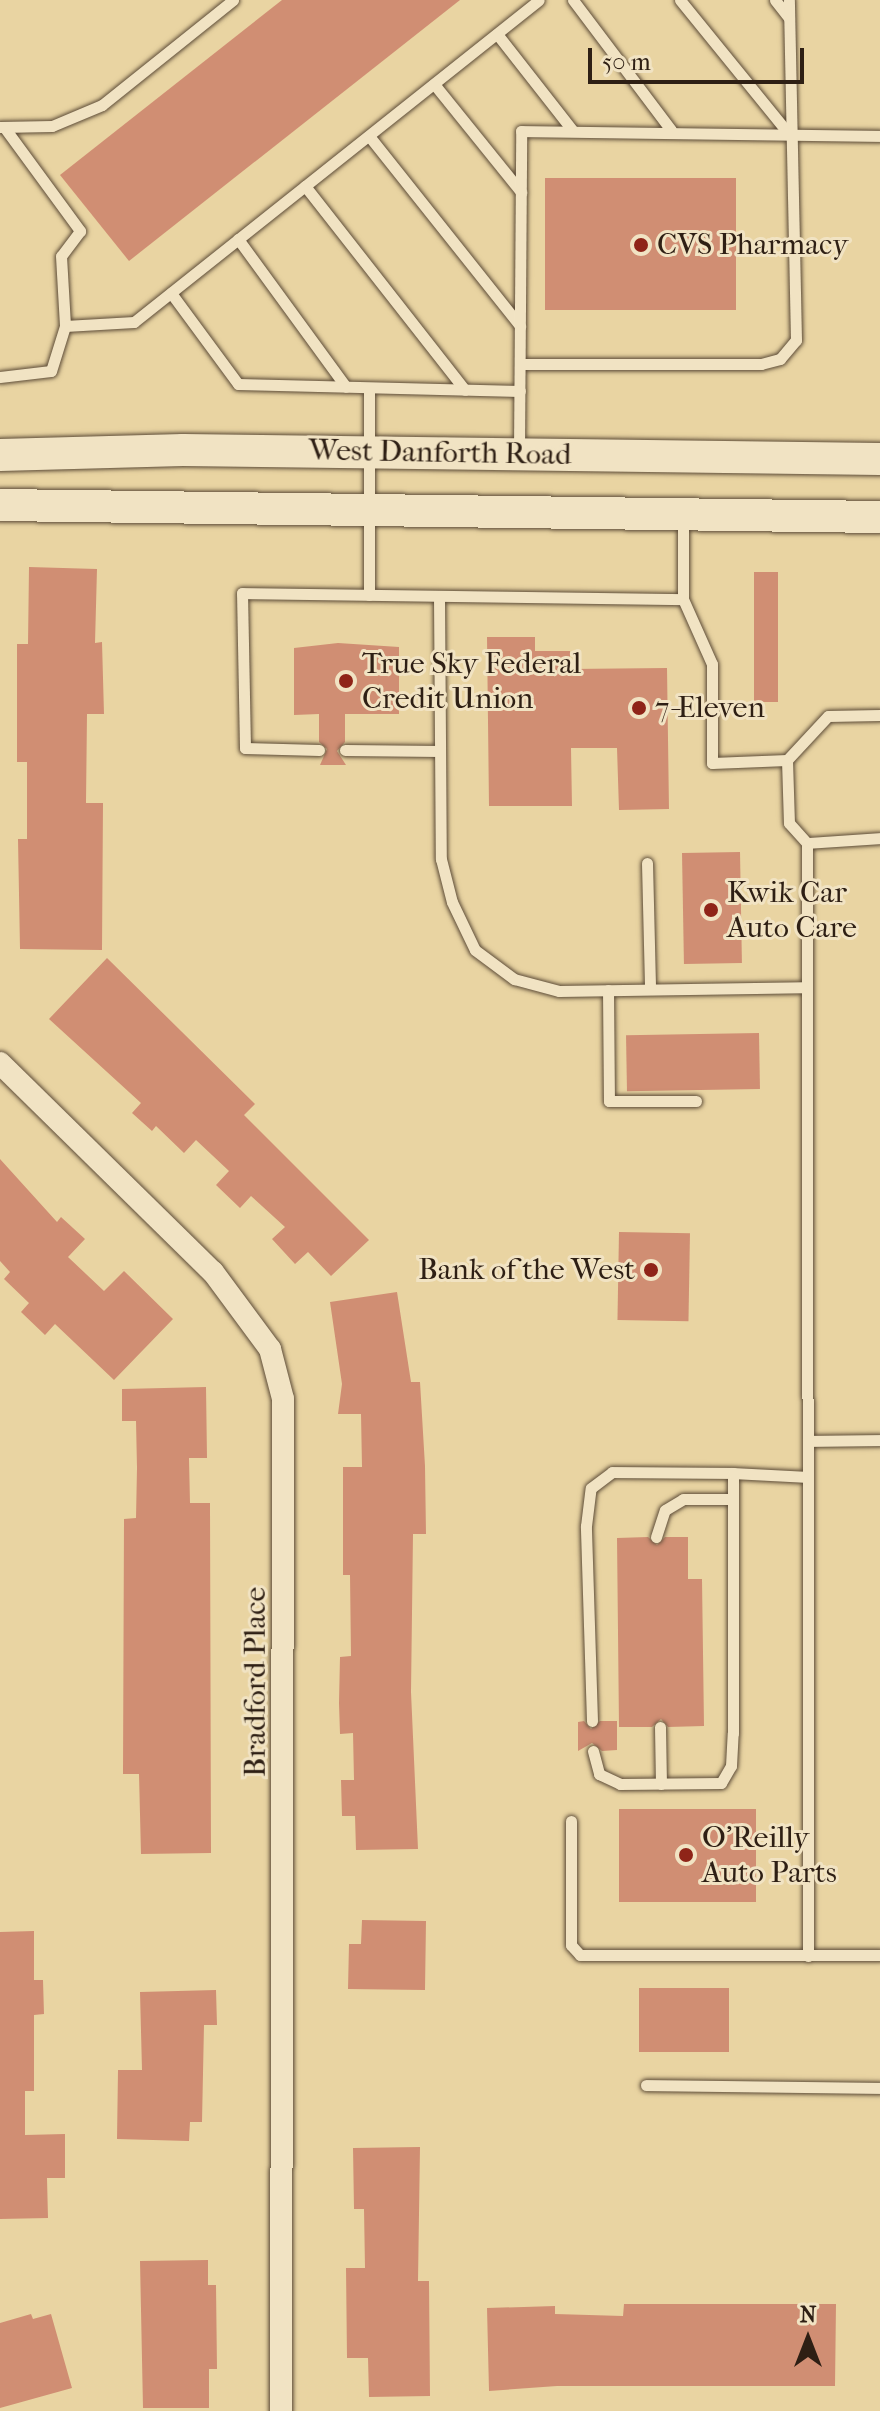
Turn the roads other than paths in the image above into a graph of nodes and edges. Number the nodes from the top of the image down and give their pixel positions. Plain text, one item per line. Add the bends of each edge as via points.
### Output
1 (233, 0) edge
2 (539, 0) edge
3 (573, 0) edge
4 (680, 0) edge
5 (775, 0) edge
6 (789, 0) edge
7 (789, 19) junction
8 (497, 34) junction
9 (434, 84) junction
10 (2, 127) edge
11 (671, 130) junction
12 (573, 131) junction
13 (789, 134) junction
14 (369, 136) junction
15 (880, 136) edge
16 (305, 186) junction
17 (521, 192) junction
18 (238, 239) junction
19 (171, 293) junction
20 (65, 326) junction
21 (520, 326) junction
22 (520, 364) junction
23 (0, 377) edge
24 (346, 387) junction
25 (369, 388) junction
26 (465, 390) junction
27 (520, 391) junction
28 (369, 452) junction
29 (0, 455) edge
30 (519, 455) junction
31 (880, 459) edge
32 (0, 505) edge
33 (368, 510) junction
34 (683, 514) junction
35 (880, 517) edge
36 (369, 595) junction
37 (439, 596) junction
38 (683, 599) junction
39 (880, 715) edge
40 (319, 750) dead end
41 (345, 750) dead end
42 (440, 751) junction
43 (787, 760) junction
44 (880, 838) edge
45 (807, 843) junction
46 (647, 863) dead end
47 (804, 987) junction
48 (650, 989) junction
49 (608, 990) junction
50 (0, 1063) edge
51 (696, 1101) dead end
52 (880, 1440) edge
53 (808, 1441) junction
54 (733, 1473) junction
55 (808, 1477) junction
56 (733, 1499) junction
57 (656, 1537) dead end
58 (592, 1721) dead end
59 (660, 1727) dead end
60 (593, 1751) dead end
61 (661, 1784) junction
62 (571, 1821) dead end
63 (880, 1955) edge
64 (808, 1956) junction
65 (646, 2085) dead end
66 (880, 2088) edge
67 (281, 2411) edge

1 - 10 lane via 102,105 52,126
2 - 8 lane
3 - 11 lane
4 - 13 lane
5 - 7 lane
6 - 7 lane
7 - 13 lane
8 - 9 lane
8 - 12 lane
9 - 14 lane
9 - 17 lane
10 - 20 lane via 80,231 61,256
11 - 12 lane
11 - 13 lane
12 - 17 lane via 521,131
13 - 15 lane
13 - 22 lane via 796,340 780,359 761,364
14 - 16 lane
14 - 21 lane
16 - 18 lane
16 - 26 lane
17 - 21 lane
18 - 19 lane
18 - 24 lane
19 - 20 lane via 134,322
19 - 24 lane via 238,384
20 - 23 lane via 51,371
21 - 22 lane
22 - 27 lane
24 - 25 lane
25 - 26 lane
25 - 28 lane
26 - 27 lane
27 - 30 lane
28 - 29 main road, West Danforth Road
28 - 30 main road, West Danforth Road
28 - 33 lane
30 - 31 main road, West Danforth Road
32 - 33 main road, West Danforth Road
33 - 34 main road, West Danforth Road
33 - 36 lane
34 - 35 main road, West Danforth Road
34 - 38 lane
36 - 37 lane
36 - 40 lane via 242,593 245,748
37 - 38 lane
37 - 42 lane
38 - 43 lane via 712,664 712,763
39 - 43 lane via 828,716
41 - 42 lane
42 - 49 lane via 441,859 452,902 475,950 514,979 559,991
43 - 45 lane via 789,823
44 - 45 lane
45 - 47 lane
46 - 48 lane
47 - 48 lane
47 - 53 lane
48 - 49 lane
49 - 51 lane via 609,1101
50 - 67 street, Bradford Place via 213,1272 270,1349 283,1399
52 - 53 lane
53 - 55 lane
54 - 55 lane
54 - 56 lane
54 - 58 lane via 612,1472 591,1488 586,1526
55 - 64 lane
56 - 57 lane via 683,1499 665,1510
56 - 61 lane via 731,1766 721,1783
59 - 61 lane
60 - 61 lane via 599,1774 620,1784
62 - 64 lane via 571,1945 580,1955
63 - 64 lane
65 - 66 lane

